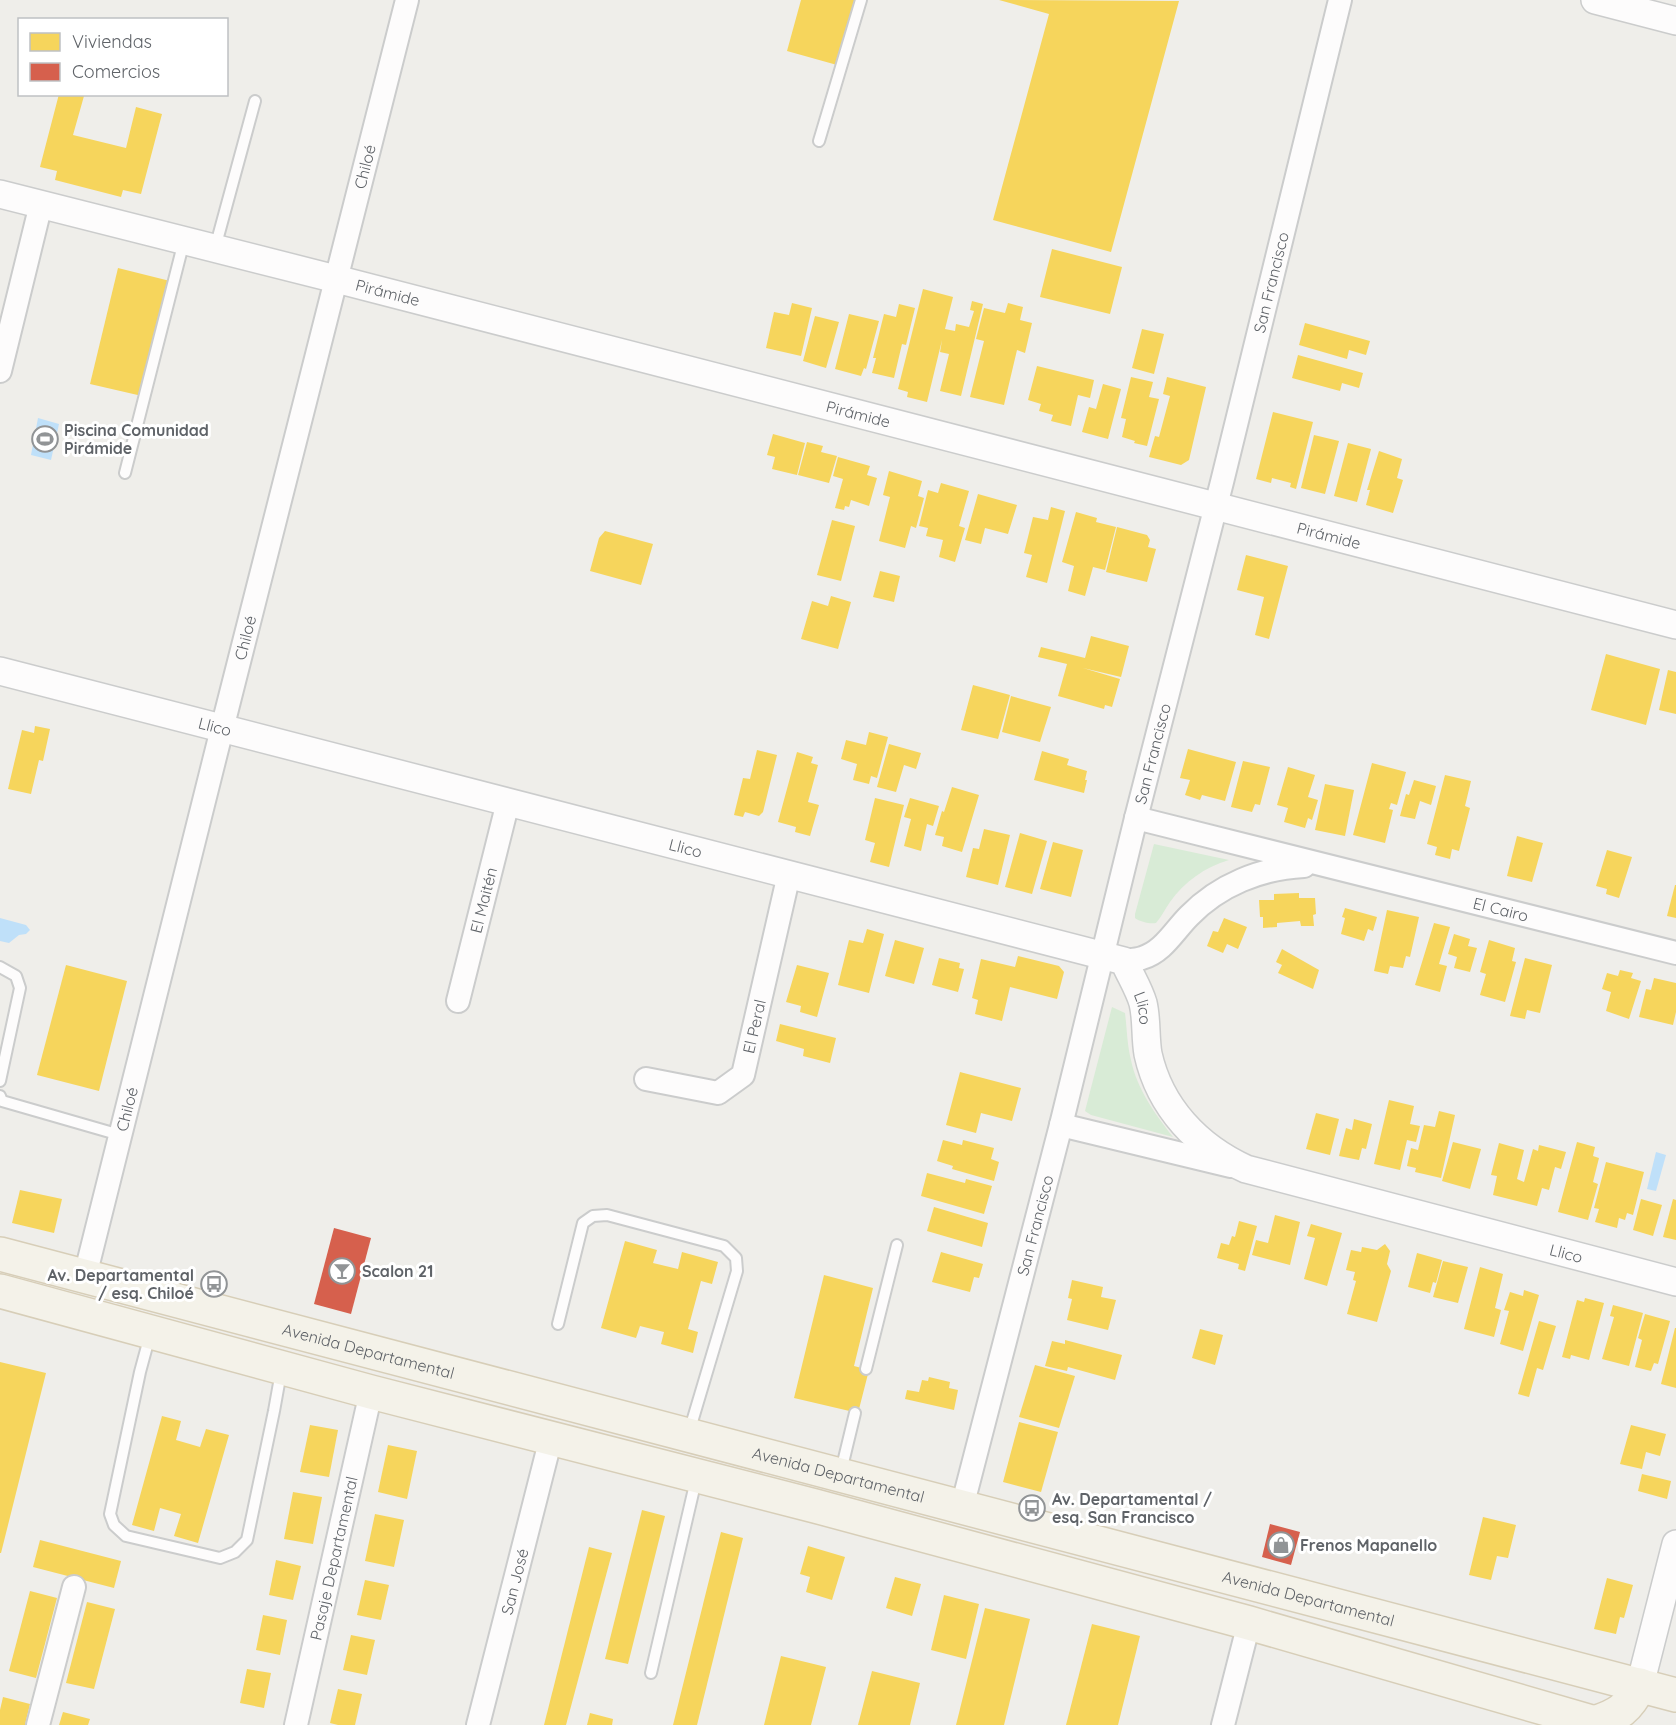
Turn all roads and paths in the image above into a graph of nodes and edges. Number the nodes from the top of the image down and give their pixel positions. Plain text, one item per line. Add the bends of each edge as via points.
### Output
1 (407, 0) edge
2 (861, 0) edge
3 (1340, 0) edge
4 (1595, 0) edge
5 (1676, 21) edge
6 (255, 101) dead end
7 (819, 141) dead end
8 (0, 194) edge
9 (41, 204) junction
10 (184, 241) junction
11 (214, 248) junction
12 (336, 279) junction
13 (0, 371) edge
14 (125, 473) dead end
15 (1216, 505) junction
16 (1676, 625) edge
17 (0, 671) edge
18 (222, 728) junction
19 (508, 802) junction
20 (1136, 818) junction
21 (1327, 866) junction
22 (789, 874) junction
23 (1676, 953) edge
24 (1113, 958) junction
25 (0, 967) edge
26 (458, 1001) dead end
27 (646, 1079) dead end
28 (0, 1081) edge
29 (0, 1096) edge
30 (1061, 1125) junction
31 (120, 1135) junction
32 (1246, 1169) junction
33 (897, 1245) dead end
34 (0, 1254) edge
35 (85, 1276) junction
36 (1676, 1282) edge
37 (0, 1291) edge
38 (558, 1324) dead end
39 (151, 1332) junction
40 (282, 1367) junction
41 (866, 1369) dead end
42 (371, 1392) junction
43 (855, 1413) dead end
44 (688, 1435) junction
45 (551, 1438) junction
46 (697, 1475) junction
47 (840, 1475) junction
48 (962, 1507) junction
49 (1676, 1544) edge
50 (74, 1587) dead end
51 (1249, 1623) junction
52 (651, 1673) dead end
53 (1640, 1685) junction
54 (1676, 1695) edge
55 (1587, 1723) edge
56 (38, 1725) edge
57 (296, 1725) edge
58 (478, 1725) edge
59 (1223, 1725) edge

1 - 12 street, Chiloé
2 - 7 lane
3 - 15 street, San Francisco
4 - 5 street
6 - 11 lane
8 - 9 street, Pirámide
9 - 10 street, Pirámide
9 - 13 street
10 - 11 street, Pirámide
10 - 14 lane
11 - 12 street, Pirámide
12 - 15 street, Pirámide
12 - 18 street, Chiloé
15 - 16 street, Pirámide
15 - 20 street, San Francisco
17 - 18 street, Llico
18 - 19 street, Llico
18 - 31 street, Chiloé
19 - 22 street, Llico
19 - 26 street, El Maitén
20 - 21 street, El Cairo
20 - 24 street, San Francisco
21 - 23 street, El Cairo
21 - 24 street, El Cairo via 1276,868 1244,878 1201,904 1162,947 1144,958
22 - 24 street, Llico
22 - 27 street, El Peral via 743,1076 718,1093
24 - 30 street, San Francisco
24 - 32 street, Llico via 1143,1005 1149,1056 1168,1104 1202,1143
25 - 28 lane via 16,976 20,988
29 - 31 lane via 3,1101
30 - 32 street, Llico
30 - 48 street, San Francisco
31 - 35 street, Chiloé
32 - 36 street, Llico
33 - 41 lane
34 - 35 main road, Avenida Departamental
35 - 44 main road, Avenida Departamental
37 - 39 main road
38 - 44 lane via 583,1223 593,1216 607,1215 724,1246 736,1258 737,1271
39 - 40 main road
39 - 40 lane via 110,1514 114,1525 126,1536 220,1558 235,1552 247,1539
40 - 42 main road
42 - 45 main road
42 - 57 street, Pasaje Departamental
43 - 47 lane
44 - 47 main road, Avenida Departamental
45 - 46 main road
45 - 58 street, San José
46 - 51 main road
46 - 52 lane
47 - 48 main road, Avenida Departamental
48 - 53 main road, Avenida Departamental
49 - 53 street
50 - 56 street
51 - 55 main road
51 - 59 street
53 - 54 main road, Avenida Departamental
53 - 55 main road via 1633,1699 1612,1718

